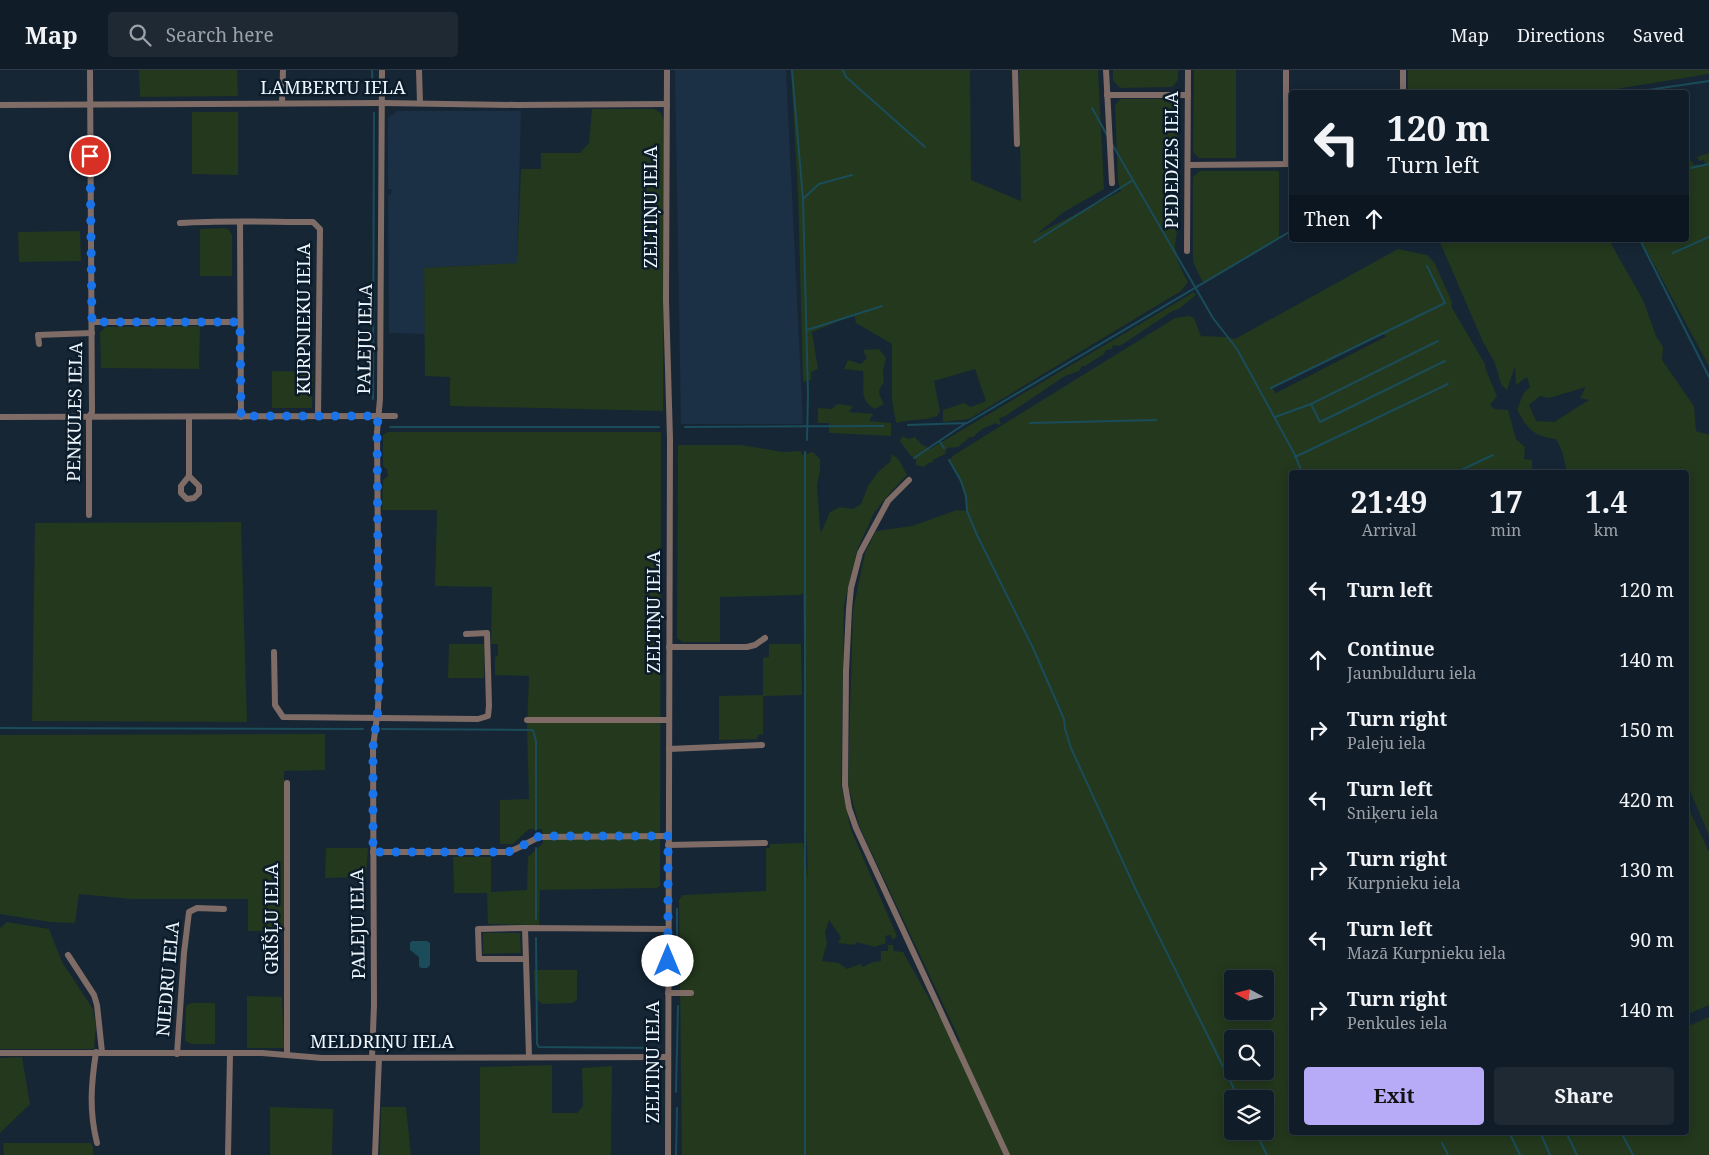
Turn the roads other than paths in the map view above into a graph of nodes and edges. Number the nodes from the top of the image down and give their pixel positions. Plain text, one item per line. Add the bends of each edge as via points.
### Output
1 (90, 70) edge
2 (282, 70) edge
3 (382, 70) edge
4 (419, 70) edge
5 (667, 70) edge
6 (1015, 70) edge
7 (1106, 70) edge
8 (1188, 70) edge
9 (1286, 70) edge
10 (1403, 70) edge
11 (1402, 90) edge
12 (1107, 95) junction
13 (1188, 95) junction
14 (282, 103) junction
15 (382, 103) junction
16 (420, 103) junction
17 (90, 104) junction
18 (667, 104) junction
19 (0, 105) edge
20 (1017, 144) dead end
21 (1288, 164) edge
22 (1188, 165) junction
23 (1112, 183) dead end
24 (240, 222) junction
25 (180, 223) dead end
26 (1187, 251) dead end
27 (92, 322) junction
28 (240, 322) junction
29 (92, 333) junction
30 (38, 344) dead end
31 (241, 416) junction
32 (378, 416) junction
33 (394, 416) dead end
34 (0, 417) edge
35 (89, 417) junction
36 (189, 417) junction
37 (318, 417) junction
38 (189, 476) dead end
39 (909, 480) dead end
40 (89, 514) dead end
41 (466, 634) dead end
42 (764, 638) dead end
43 (669, 647) junction
44 (274, 652) dead end
45 (376, 718) junction
46 (527, 720) dead end
47 (669, 720) junction
48 (762, 745) dead end
49 (669, 748) junction
50 (287, 783) dead end
51 (668, 836) junction
52 (765, 843) dead end
53 (668, 845) junction
54 (373, 852) junction
55 (224, 909) dead end
56 (525, 928) junction
57 (668, 929) junction
58 (68, 955) dead end
59 (526, 959) junction
60 (691, 992) dead end
61 (668, 994) junction
62 (99, 1052) junction
63 (0, 1053) edge
64 (177, 1054) junction
65 (230, 1054) junction
66 (286, 1055) junction
67 (529, 1056) junction
68 (668, 1057) junction
69 (376, 1058) junction
70 (97, 1143) dead end
71 (228, 1155) edge
72 (375, 1155) edge
73 (668, 1155) edge
74 (1007, 1155) edge

1 - 17 street, PENKULES IELA
2 - 14 street
3 - 15 street, PALEJU IELA
4 - 16 street
5 - 18 street, ZELTIŅU IELA
6 - 20 street
7 - 12 street
8 - 13 street, PEDEDZES IELA
9 - 21 street
10 - 11 street
12 - 13 street
12 - 23 street
13 - 22 street, PEDEDZES IELA
14 - 15 street, LAMBERTU IELA
14 - 17 street, LAMBERTU IELA
15 - 16 street, LAMBERTU IELA
15 - 32 street, PALEJU IELA
16 - 18 street, LAMBERTU IELA
17 - 19 street, LAMBERTU IELA
17 - 27 street, PENKULES IELA
18 - 43 street, ZELTIŅU IELA
21 - 22 street
22 - 26 street, PEDEDZES IELA
24 - 25 street, KURPNIEKU IELA
24 - 28 street
24 - 37 street, KURPNIEKU IELA via 313,222 320,229
27 - 28 street
27 - 29 street, PENKULES IELA
28 - 31 street
29 - 30 street via 37,332
29 - 35 street, PENKULES IELA via 92,412
31 - 36 street
31 - 37 street
32 - 33 street
32 - 37 street
32 - 45 street, PALEJU IELA via 379,682
34 - 35 street
35 - 36 street
35 - 40 street, PENKULES IELA
36 - 38 street
39 - 74 street via 888,502 860,553 851,588 845,785 856,828
41 - 45 street via 488,633 488,716 478,719
42 - 43 street via 747,647
43 - 47 street, ZELTIŅU IELA
44 - 45 street via 275,705 283,717
45 - 54 street, PALEJU IELA
46 - 47 street
47 - 49 street, ZELTIŅU IELA
48 - 49 street
49 - 51 street, ZELTIŅU IELA
50 - 66 street, GRĪŠĻU IELA
51 - 53 street, ZELTIŅU IELA
51 - 54 street via 540,836 507,852
52 - 53 street
53 - 57 street, ZELTIŅU IELA
54 - 69 street, PALEJU IELA
55 - 64 street, NIEDRU IELA via 196,908 189,912
56 - 57 street
56 - 59 street
56 - 59 street via 478,929 479,960
57 - 61 street, ZELTIŅU IELA
58 - 62 street via 94,995
59 - 67 street
60 - 61 street
61 - 68 street, ZELTIŅU IELA
62 - 63 street, MELDRIŅU IELA
62 - 64 street, MELDRIŅU IELA
62 - 70 street via 90,1097
64 - 65 street, MELDRIŅU IELA
65 - 66 street, MELDRIŅU IELA
65 - 71 street
66 - 69 street, MELDRIŅU IELA
67 - 68 street, MELDRIŅU IELA
67 - 69 street, MELDRIŅU IELA
68 - 73 street, ZELTIŅU IELA
69 - 72 street, PALEJU IELA

